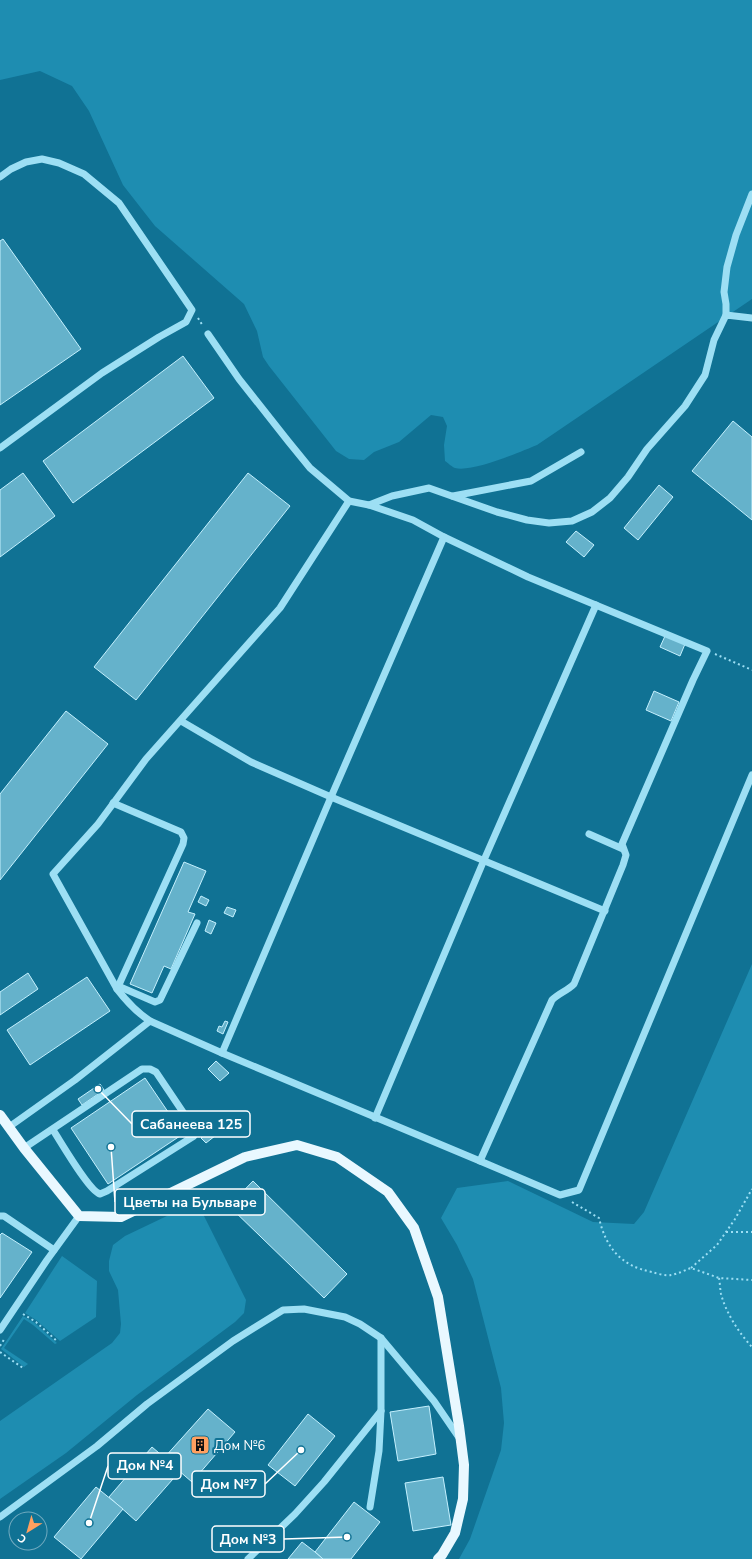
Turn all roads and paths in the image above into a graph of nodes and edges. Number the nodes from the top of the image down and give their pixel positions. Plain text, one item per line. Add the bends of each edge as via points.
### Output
1 (0, 176) edge
2 (752, 194) edge
3 (192, 310) junction
4 (726, 315) junction
5 (752, 318) edge
6 (208, 334) joint
7 (0, 448) edge
8 (581, 452) dead end
9 (451, 496) junction
10 (349, 501) junction
11 (369, 505) junction
12 (444, 537) junction
13 (596, 605) junction
14 (707, 650) junction
15 (752, 670) edge
16 (181, 721) junction
17 (752, 775) edge
18 (330, 797) junction
19 (114, 803) junction
20 (589, 834) dead end
21 (623, 848) junction
22 (484, 860) junction
23 (605, 911) junction
24 (197, 923) dead end
25 (118, 987) junction
26 (150, 1021) junction
27 (222, 1053) junction
28 (0, 1115) edge
29 (375, 1118) junction
30 (9, 1127) junction
31 (53, 1130) junction
32 (24, 1148) junction
33 (480, 1161) junction
34 (752, 1189) edge
35 (560, 1195) junction
36 (1, 1214) edge
37 (79, 1216) junction
38 (726, 1232) junction
39 (752, 1232) edge
40 (54, 1250) junction
41 (691, 1268) junction
42 (719, 1278) junction
43 (752, 1280) edge
44 (22, 1313) dead end
45 (0, 1330) edge
46 (381, 1338) junction
47 (58, 1342) dead end
48 (752, 1347) edge
49 (0, 1352) edge
50 (23, 1368) dead end
51 (381, 1411) junction
52 (460, 1440) junction
53 (370, 1507) dead end
54 (0, 1517) edge
55 (248, 1559) edge
56 (438, 1559) edge

1 - 3 street via 26,162 42,159 84,174 119,203
2 - 4 street via 727,267 724,292
3 - 6 path
3 - 7 street via 186,322 159,336 102,373
4 - 5 street
4 - 9 street via 714,340 705,375 685,406 647,449 610,498 592,512 572,521 550,523 497,512
6 - 10 street via 239,379 310,468
8 - 9 street via 531,482
9 - 11 street via 429,488 392,496
10 - 11 street
10 - 16 street via 280,608
11 - 12 street via 413,520
12 - 13 street via 528,577
12 - 18 street
13 - 14 street
13 - 22 street
14 - 15 path
14 - 21 street via 622,844
16 - 18 street via 251,762
16 - 19 street via 138,769
17 - 35 street via 579,1190
18 - 22 street
18 - 27 street
19 - 25 street via 53,874
19 - 25 street via 181,832 184,838 184,844
20 - 21 street
21 - 23 street via 626,855
22 - 23 street
22 - 29 street
23 - 33 street via 574,984 552,1000
24 - 25 street via 160,1000 155,1002
25 - 26 street via 130,1006
26 - 27 street
26 - 30 street via 75,1080
27 - 29 street
28 - 30 main road
29 - 33 street
30 - 32 main road
31 - 31 street via 142,1069 156,1072 196,1130 194,1136 100,1194 94,1191
31 - 32 street
32 - 37 main road
33 - 35 street
34 - 38 path
35 - 41 path via 599,1218 610,1247 625,1262 646,1271 670,1276
36 - 40 street
37 - 40 street
37 - 52 main road via 120,1217 245,1156 297,1145 337,1157 388,1192 414,1228 438,1297
38 - 39 path
38 - 41 path via 717,1245
40 - 45 street
41 - 42 path
42 - 43 path
42 - 48 path via 721,1294 728,1312
44 - 47 path
46 - 51 street
46 - 52 street via 434,1401
46 - 54 street via 345,1317 304,1309 283,1310 233,1341
49 - 50 path
51 - 53 street via 379,1451
51 - 55 street via 324,1482
52 - 56 main road via 464,1465 463,1499 455,1533

